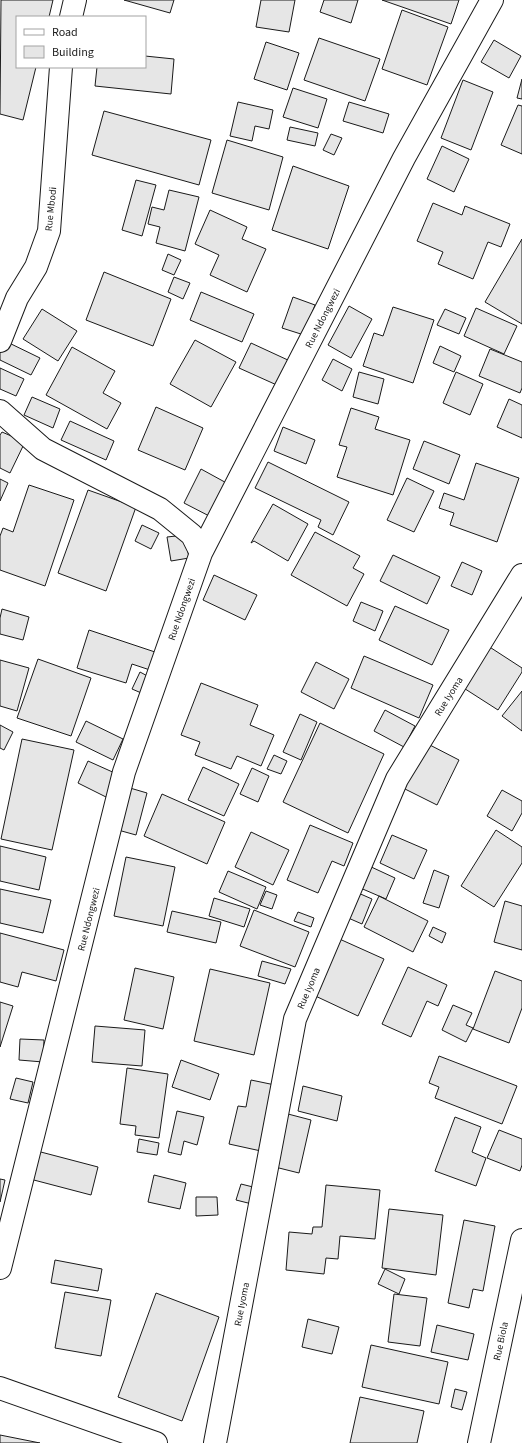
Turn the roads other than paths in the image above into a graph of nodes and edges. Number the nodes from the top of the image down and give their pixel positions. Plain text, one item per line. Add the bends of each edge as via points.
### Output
1 (75, 0) edge
2 (492, 0) edge
3 (71, 16) edge
4 (61, 68) edge
5 (0, 341) edge
6 (0, 411) edge
7 (201, 552) junction
8 (522, 575) edge
9 (522, 1240) edge
10 (0, 1268) edge
11 (0, 1388) edge
12 (156, 1443) edge
13 (215, 1443) edge
14 (479, 1443) edge

1 - 3 street
2 - 7 street, Rue Ndongwezi via 401,165
4 - 5 street, Rue Mbodi via 49,231 36,267 17,298
6 - 7 street via 43,449 160,509 192,535
7 - 10 street, Rue Ndongwezi via 124,772
8 - 13 street, Rue Iyoma via 397,780 295,1019
9 - 14 street, Rue Biola
11 - 12 street

